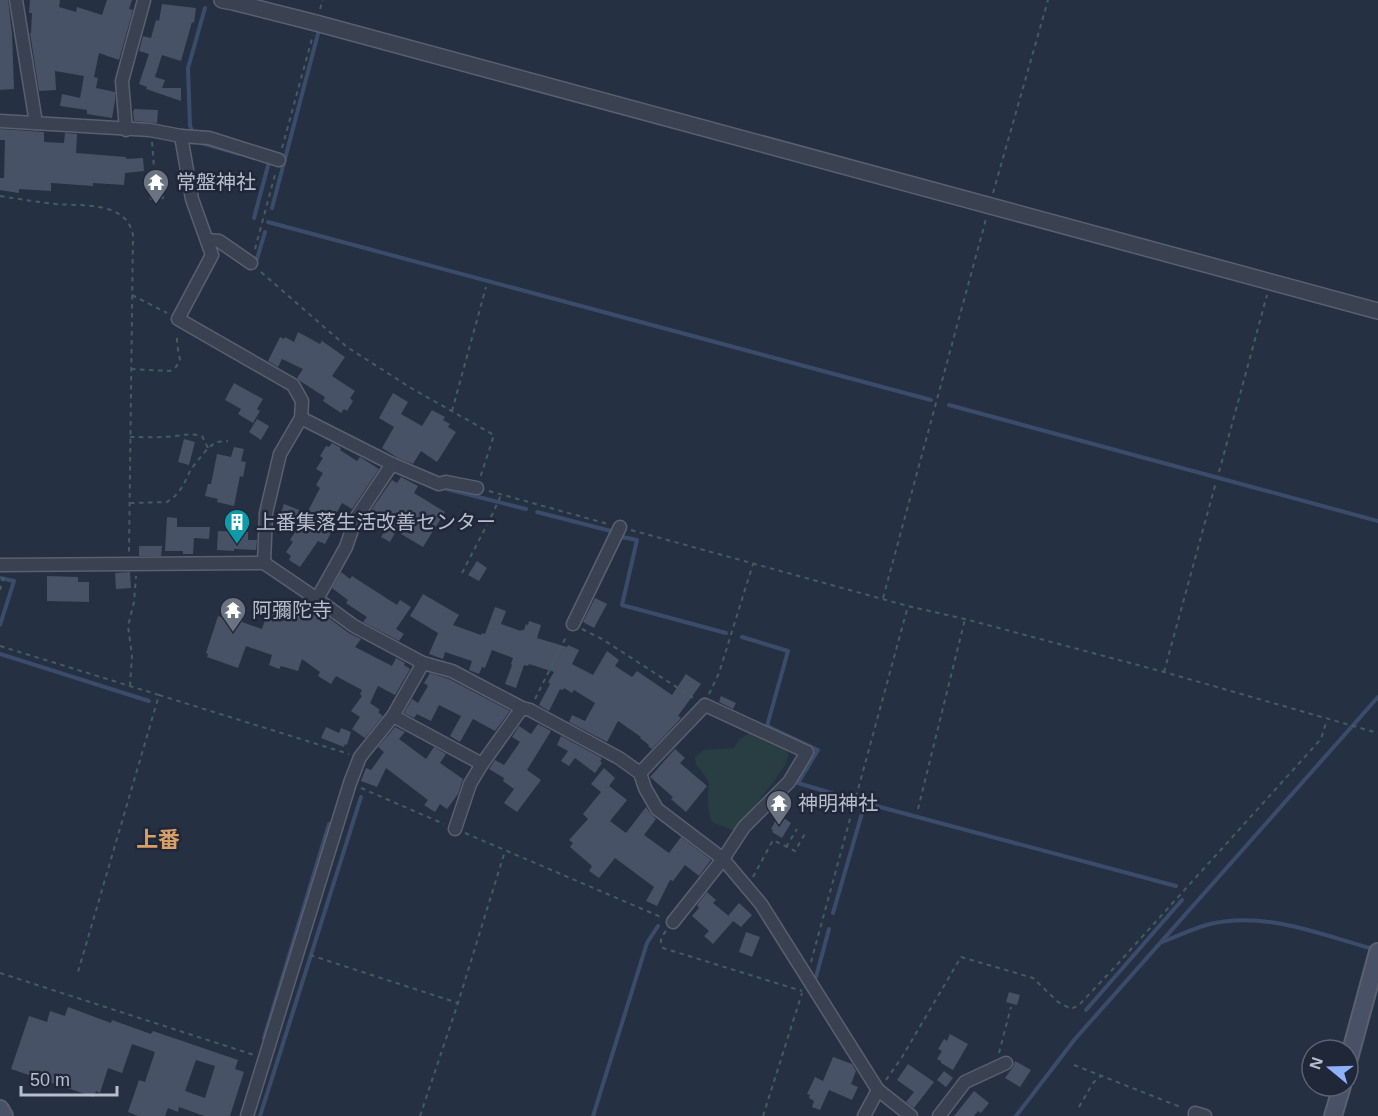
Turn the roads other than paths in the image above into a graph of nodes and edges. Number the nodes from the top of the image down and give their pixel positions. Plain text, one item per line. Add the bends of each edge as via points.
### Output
1 (16, 0) edge
2 (144, 0) edge
3 (222, 0) edge
4 (0, 121) edge
5 (36, 123) junction
6 (126, 130) junction
7 (182, 136) junction
8 (279, 159) road end
9 (207, 240) junction
10 (251, 263) road end
11 (1378, 311) edge
12 (302, 418) junction
13 (392, 464) junction
14 (477, 488) road end
15 (620, 527) road end
16 (264, 563) junction
17 (0, 565) edge
18 (317, 599) junction
19 (573, 624) road end
20 (423, 663) junction
21 (526, 709) junction
22 (393, 716) junction
23 (482, 764) junction
24 (640, 773) junction
25 (455, 829) road end
26 (723, 859) junction
27 (673, 922) road end
28 (1378, 952) edge
29 (1355, 1038) edge
30 (1001, 1065) road end
31 (878, 1090) junction
32 (1338, 1098) edge
33 (0, 1110) edge
34 (4, 1116) edge
35 (247, 1116) edge
36 (864, 1116) edge
37 (911, 1116) edge
38 (939, 1116) edge
39 (1333, 1116) edge

1 - 5 street
2 - 6 street via 123,81
3 - 11 street
4 - 5 street
5 - 6 street
6 - 7 street
7 - 8 street via 210,138
7 - 9 street via 192,199
9 - 10 street via 219,241
9 - 12 street via 212,255 179,320 293,385 302,401
12 - 13 street
12 - 16 street via 280,454 266,513
13 - 14 street via 439,484
13 - 18 street via 356,518 346,547
15 - 19 street
16 - 17 street
16 - 18 street
18 - 20 street via 354,626
20 - 21 street via 452,671
20 - 22 street
21 - 23 street
21 - 24 street
22 - 23 street
22 - 35 street via 360,757 350,783
23 - 25 street via 470,784
24 - 26 street via 657,809
24 - 26 street via 705,705 807,752 789,782 744,827
26 - 27 street
26 - 31 street via 761,904
28 - 29 main road
30 - 38 street via 966,1082
31 - 36 street
31 - 37 street
32 - 39 main road
33 - 34 main road

